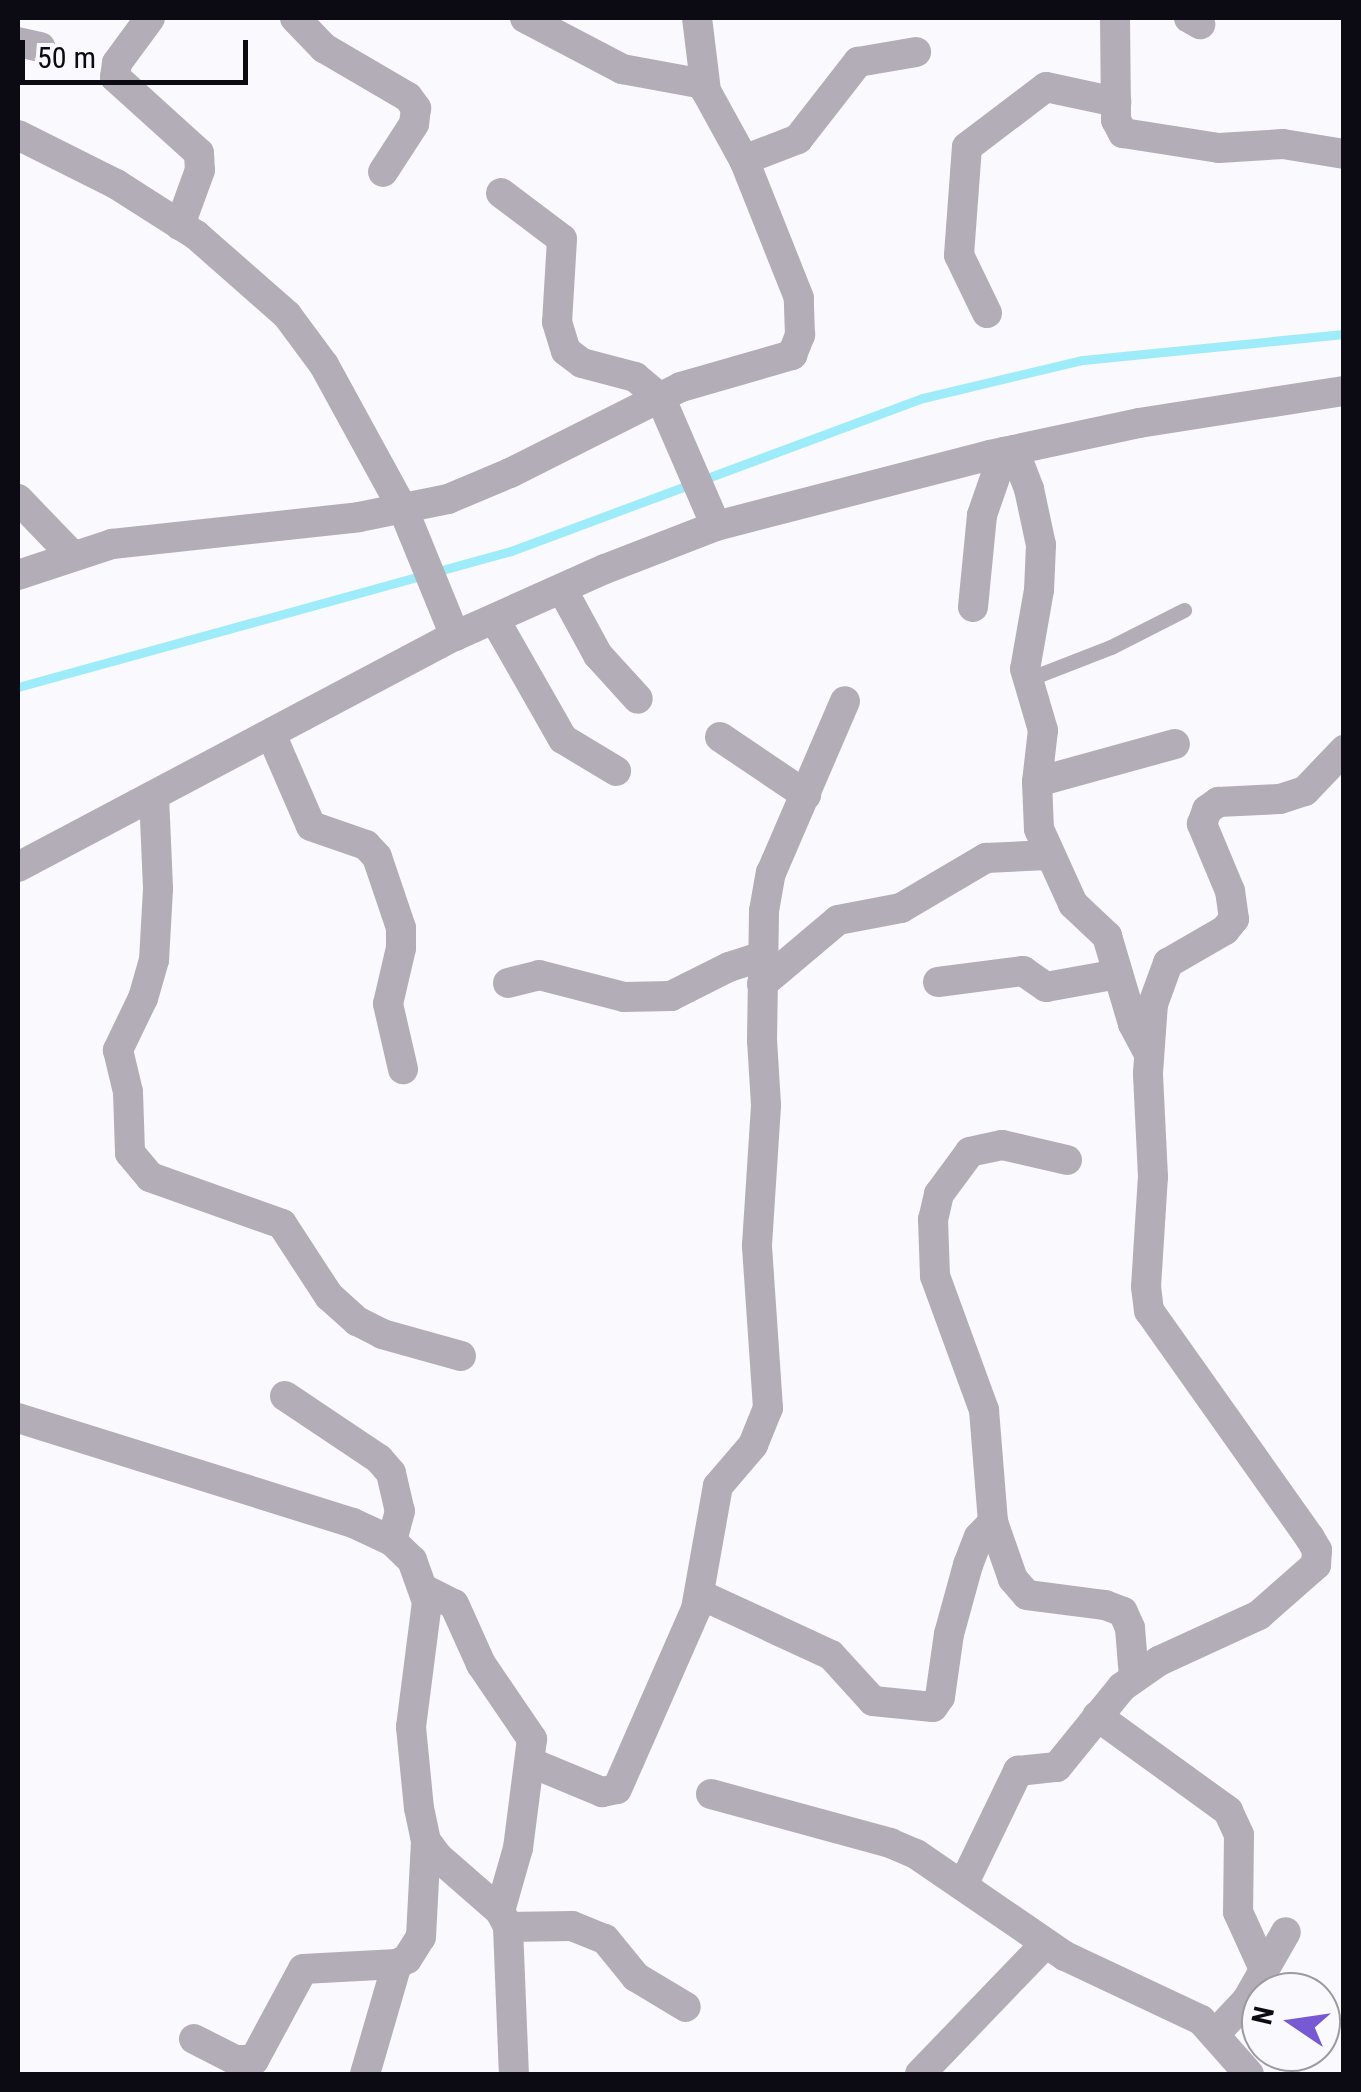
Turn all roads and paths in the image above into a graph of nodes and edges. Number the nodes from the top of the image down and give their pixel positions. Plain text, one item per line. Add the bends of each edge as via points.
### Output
1 (150, 18) edge
2 (295, 18) edge
3 (525, 18) edge
4 (697, 18) edge
5 (1115, 18) edge
6 (916, 52) dead end
7 (704, 84) junction
8 (1116, 102) junction
9 (18, 134) edge
10 (1344, 154) edge
11 (744, 160) junction
12 (384, 172) dead end
13 (501, 193) dead end
14 (180, 225) junction
15 (987, 313) dead end
16 (1344, 391) edge
17 (668, 412) junction
18 (1009, 451) junction
19 (18, 499) edge
20 (407, 522) junction
21 (716, 526) junction
22 (71, 554) junction
23 (18, 575) edge
24 (562, 589) junction
25 (973, 607) dead end
26 (1184, 610) dead end
27 (495, 620) junction
28 (452, 628) junction
29 (1026, 680) junction
30 (638, 700) dead end
31 (845, 702) dead end
32 (271, 734) junction
33 (720, 737) dead end
34 (1175, 744) dead end
35 (1344, 750) edge
36 (616, 771) dead end
37 (1037, 782) junction
38 (806, 795) junction
39 (154, 796) junction
40 (1048, 856) junction
41 (18, 867) edge
42 (762, 970) junction
43 (1118, 974) junction
44 (938, 982) dead end
45 (508, 983) dead end
46 (1149, 1054) junction
47 (403, 1069) dead end
48 (1068, 1160) dead end
49 (461, 1356) dead end
50 (285, 1396) dead end
51 (18, 1418) edge
52 (993, 1522) junction
53 (392, 1541) junction
54 (426, 1590) junction
55 (699, 1594) junction
56 (1134, 1678) junction
57 (1097, 1716) junction
58 (532, 1764) junction
59 (711, 1794) dead end
60 (426, 1841) junction
61 (963, 1885) junction
62 (504, 1919) junction
63 (1286, 1932) dead end
64 (1045, 1944) junction
65 (397, 1964) junction
66 (1263, 1968) junction
67 (686, 2007) dead end
68 (1216, 2033) junction
69 (194, 2038) dead end
70 (364, 2074) edge
71 (514, 2074) edge
72 (920, 2074) edge
73 (1249, 2074) edge

1 - 14 street via 116,64 115,77 200,153
2 - 12 street via 324,48 414,103 414,124
3 - 7 street via 622,69
4 - 7 street
5 - 8 street
6 - 11 street via 858,62 798,139
7 - 11 street
8 - 10 street via 1118,128 1129,135 1219,148 1283,144
8 - 15 street via 1046,87 967,147 959,255
9 - 14 street
11 - 17 street via 798,298 796,347 783,360 704,379
13 - 17 street via 562,239 557,322 566,351 582,363 636,378
14 - 20 street via 253,283 307,339
16 - 18 street
17 - 20 street
17 - 21 street
18 - 21 street
18 - 25 street via 982,514
18 - 29 street via 1037,520 1042,559
19 - 22 street
20 - 22 street via 112,544
20 - 28 street
21 - 24 street
22 - 23 street
24 - 27 street
24 - 30 street via 598,655
26 - 29 lane via 1111,648
27 - 28 street
27 - 36 street via 563,738
28 - 32 street
29 - 37 street via 1043,730
31 - 38 street
32 - 39 street
32 - 47 street via 311,826 366,846 377,857 402,940 388,1004
33 - 38 street
34 - 37 street
35 - 46 street via 1305,791 1218,802 1206,810 1202,824 1235,905 1234,919 1168,963 1153,1004
37 - 40 street
38 - 42 street via 771,873
39 - 41 street
39 - 49 street via 154,960 118,1050 128,1092 130,1154 150,1177 282,1224 329,1296 356,1322
40 - 42 street via 986,858 901,908 838,920
40 - 43 street via 1072,904 1107,936
42 - 45 street via 728,966 671,996 624,997 539,975
42 - 55 street via 766,1105 757,1245 768,1408 753,1446 718,1486
43 - 44 street via 1046,987 1023,971
43 - 46 street
46 - 56 street via 1149,1311 1310,1538 1317,1558 1308,1575 1259,1615
48 - 52 street via 1002,1146 970,1152 939,1194 933,1219 935,1276 984,1410
50 - 53 street via 392,1472 400,1498
51 - 53 street
52 - 55 street via 968,1565 933,1707 874,1701 831,1655
52 - 56 street via 1013,1580 1027,1596 1123,1612
53 - 54 street via 412,1560
54 - 58 street via 456,1607 480,1664 528,1730
54 - 60 street via 411,1727
55 - 58 street via 684,1646 617,1788 602,1792
56 - 57 street
57 - 61 street via 1057,1767 1026,1768 1011,1778
57 - 66 street via 1228,1810 1239,1835 1238,1912
58 - 62 street
59 - 61 street via 890,1842
60 - 62 street
60 - 65 street via 420,1937
61 - 64 street
62 - 67 street via 572,1926 604,1939 636,1976
62 - 71 street
63 - 66 street
64 - 68 street
64 - 72 street
65 - 69 street via 303,1969 254,2060 235,2060
65 - 70 street
66 - 68 street via 1247,2000
68 - 73 street

